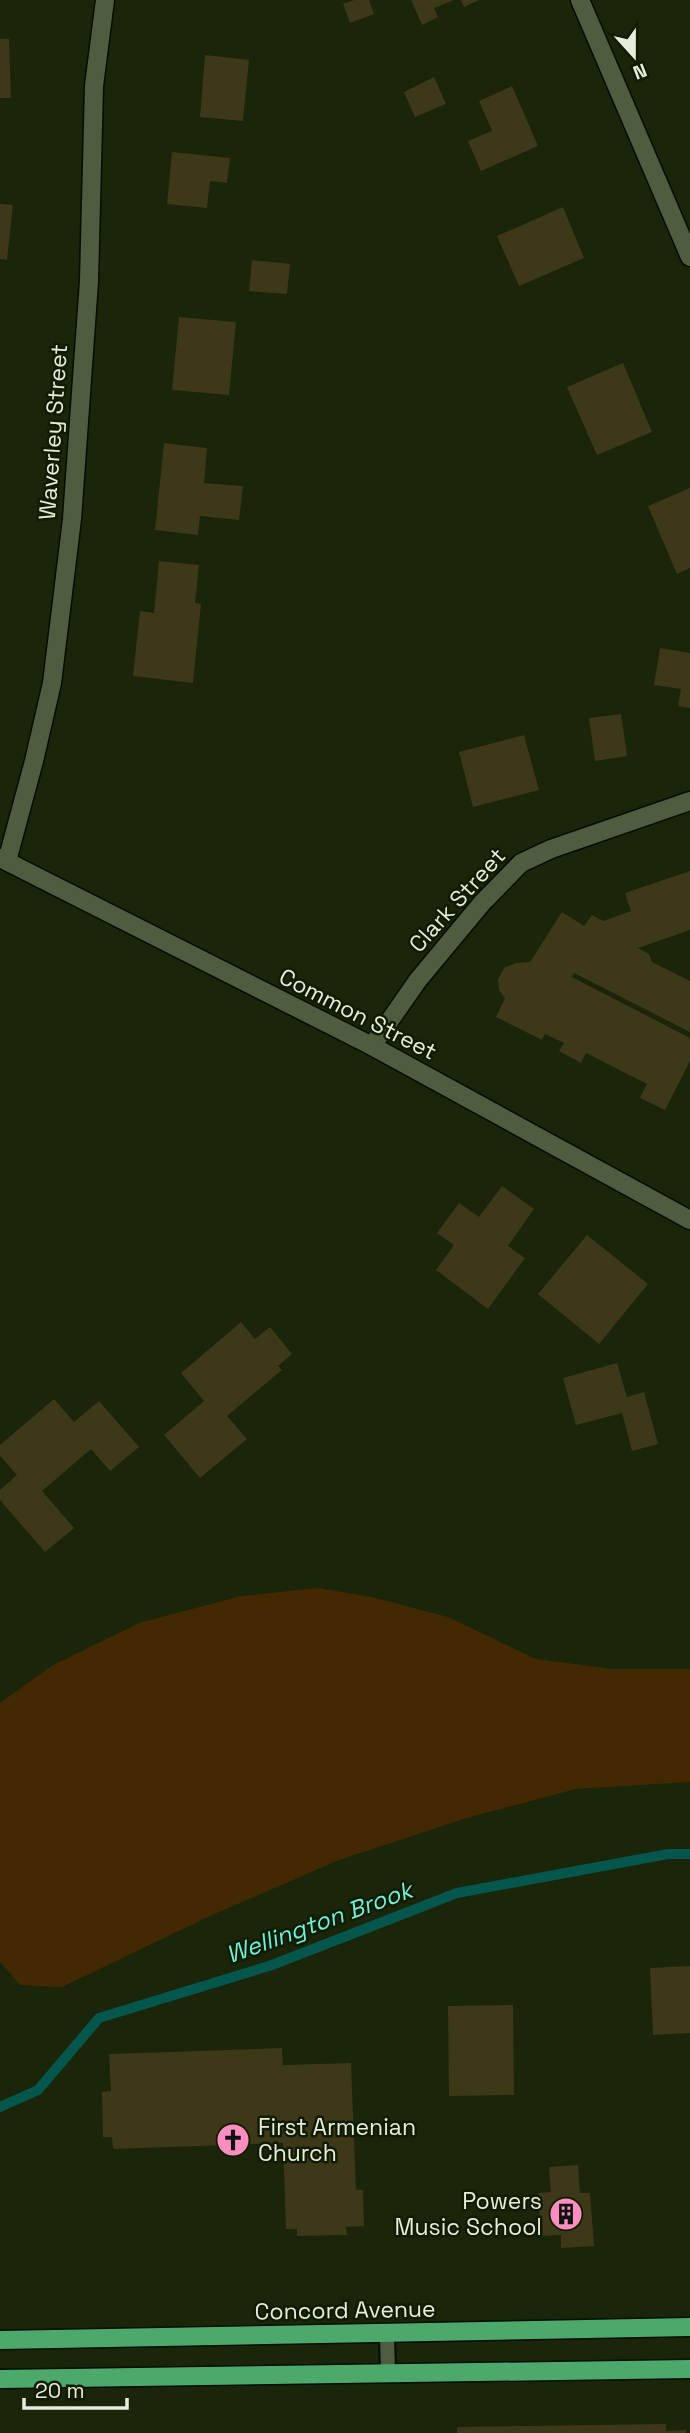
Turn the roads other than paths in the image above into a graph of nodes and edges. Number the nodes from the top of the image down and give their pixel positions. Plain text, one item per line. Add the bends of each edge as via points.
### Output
1 (105, 0) edge
2 (580, 0) edge
3 (688, 245) edge
4 (690, 802) edge
5 (4, 860) edge
6 (372, 1046) junction
7 (690, 1220) edge
8 (690, 2327) edge
9 (387, 2334) junction
10 (0, 2340) edge
11 (690, 2369) edge
12 (388, 2373) junction
13 (0, 2379) edge

1 - 5 street, Waverley Street via 94,86 89,281 72,519 52,683
2 - 3 street
4 - 6 street, Clark Street via 521,863 481,903 418,980
5 - 6 street, Common Street
6 - 7 street, Common Street
8 - 9 main road, Concord Avenue
9 - 10 main road, Concord Avenue
9 - 12 lane
11 - 12 main road
12 - 13 main road

